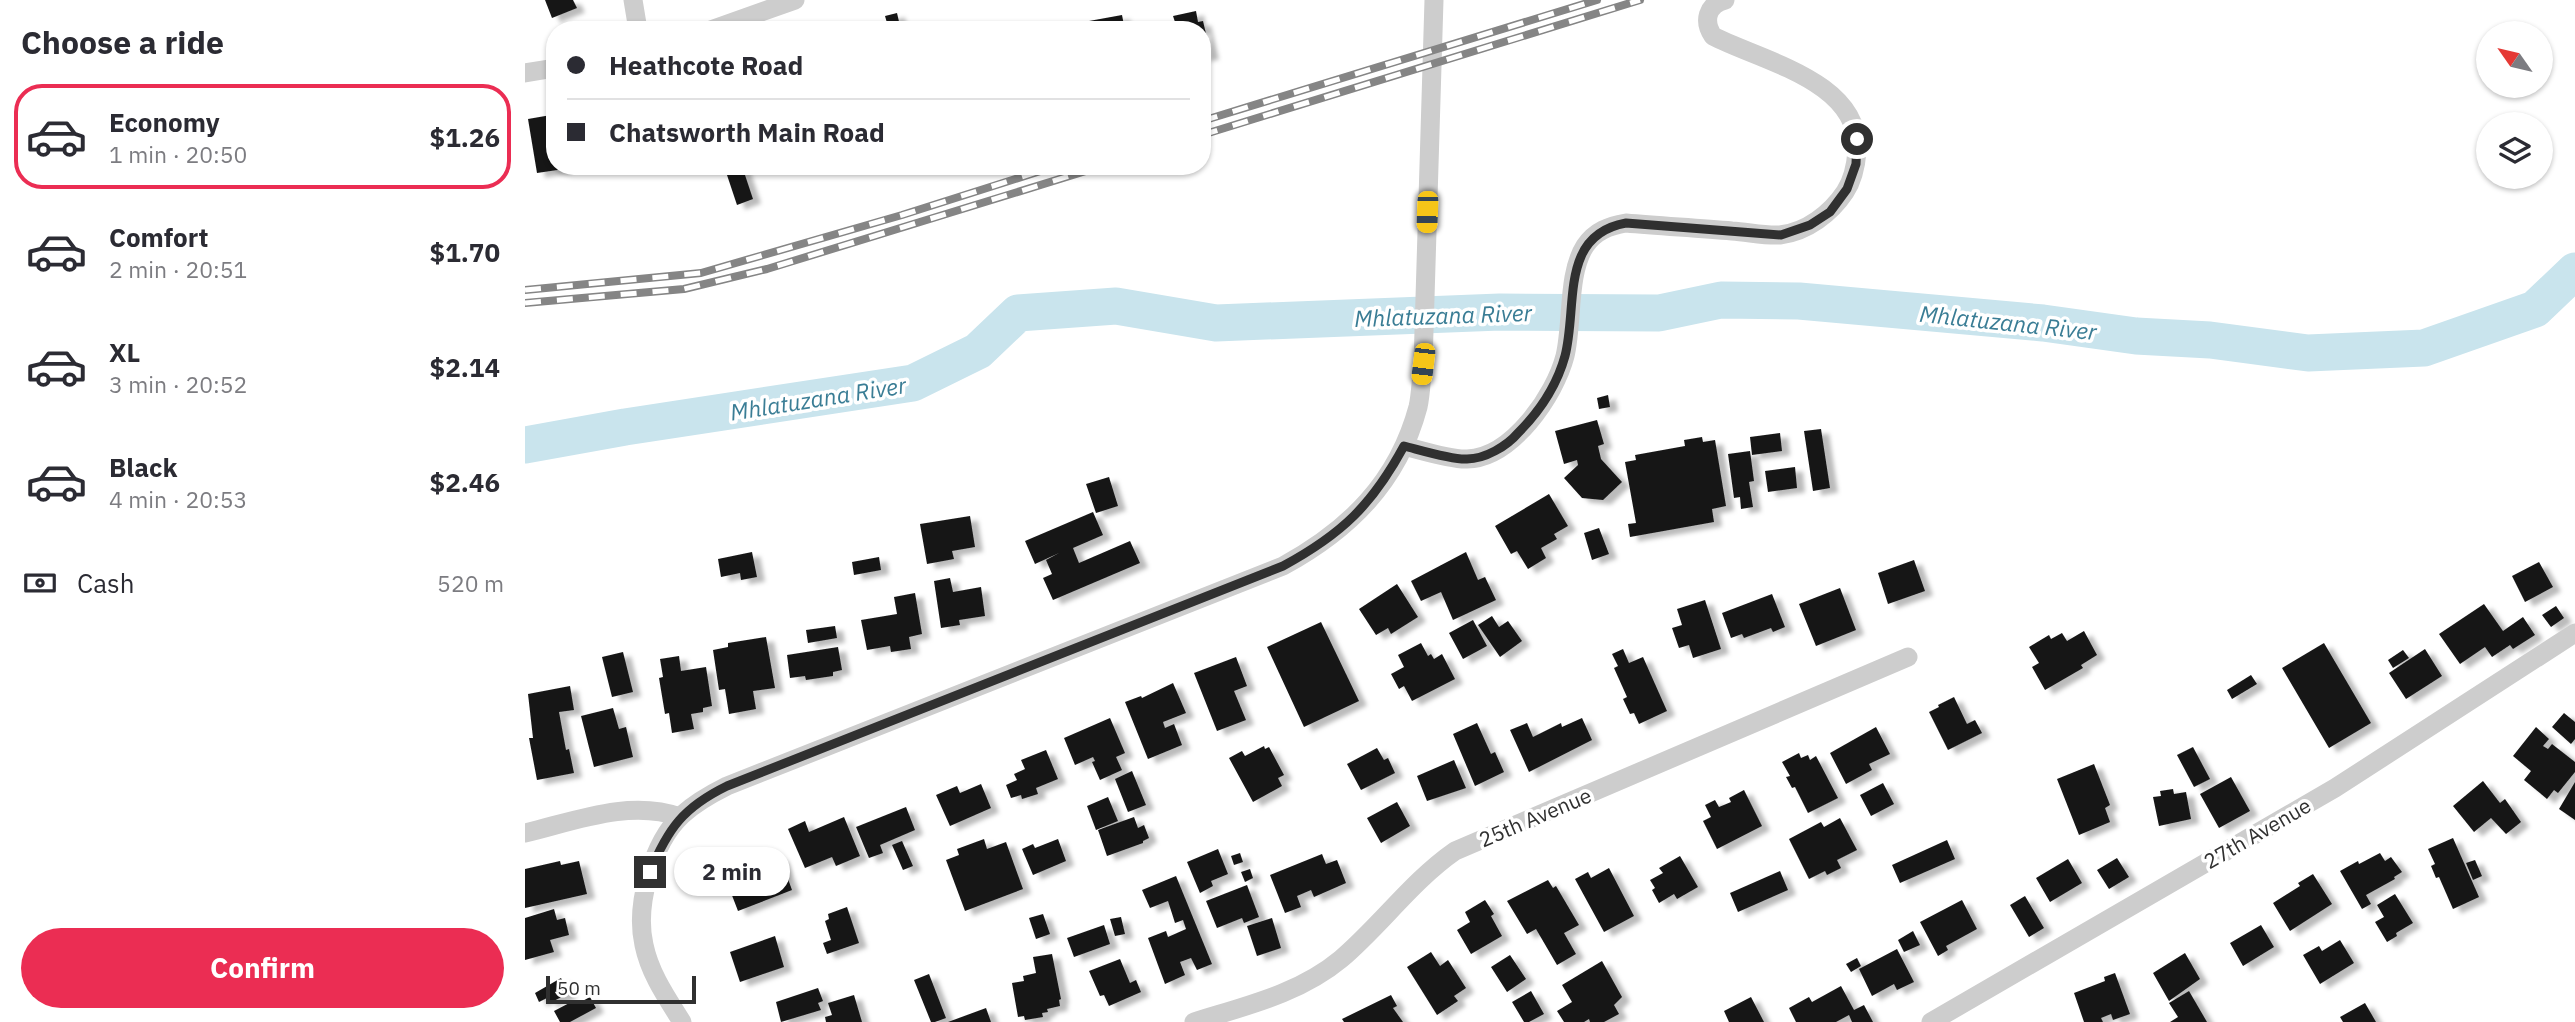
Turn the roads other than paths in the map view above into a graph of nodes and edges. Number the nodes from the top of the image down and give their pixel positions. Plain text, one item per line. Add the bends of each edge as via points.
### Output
1 (633, 0) edge
2 (795, 0) edge
3 (1434, 0) edge
4 (1725, 0) edge
5 (636, 21) edge
6 (736, 21) edge
7 (546, 70) edge
8 (525, 73) edge
9 (1404, 446) junction
10 (2575, 633) edge
11 (1908, 657) dead end
12 (680, 817) junction
13 (525, 833) edge
14 (683, 1022) edge
15 (1193, 1022) edge
16 (1931, 1022) edge

1 - 5 street
2 - 6 street
3 - 9 street via 1423,364 1418,406
4 - 9 street via 1709,9 1708,29 1713,36 1776,61 1833,96 1850,117 1857,139 1856,164 1847,189 1830,212 1781,235 1626,223 1609,226 1585,247 1577,266 1565,354 1532,419 1490,453 1467,460
7 - 8 street
9 - 12 street via 1386,480 1362,510 1314,549 1283,566 727,786
10 - 16 street, 27th Avenue via 2335,788
11 - 15 street, 25th Avenue via 1455,851 1318,976 1277,996
12 - 13 street via 648,809 616,811
12 - 14 street via 650,872 641,920 652,970

